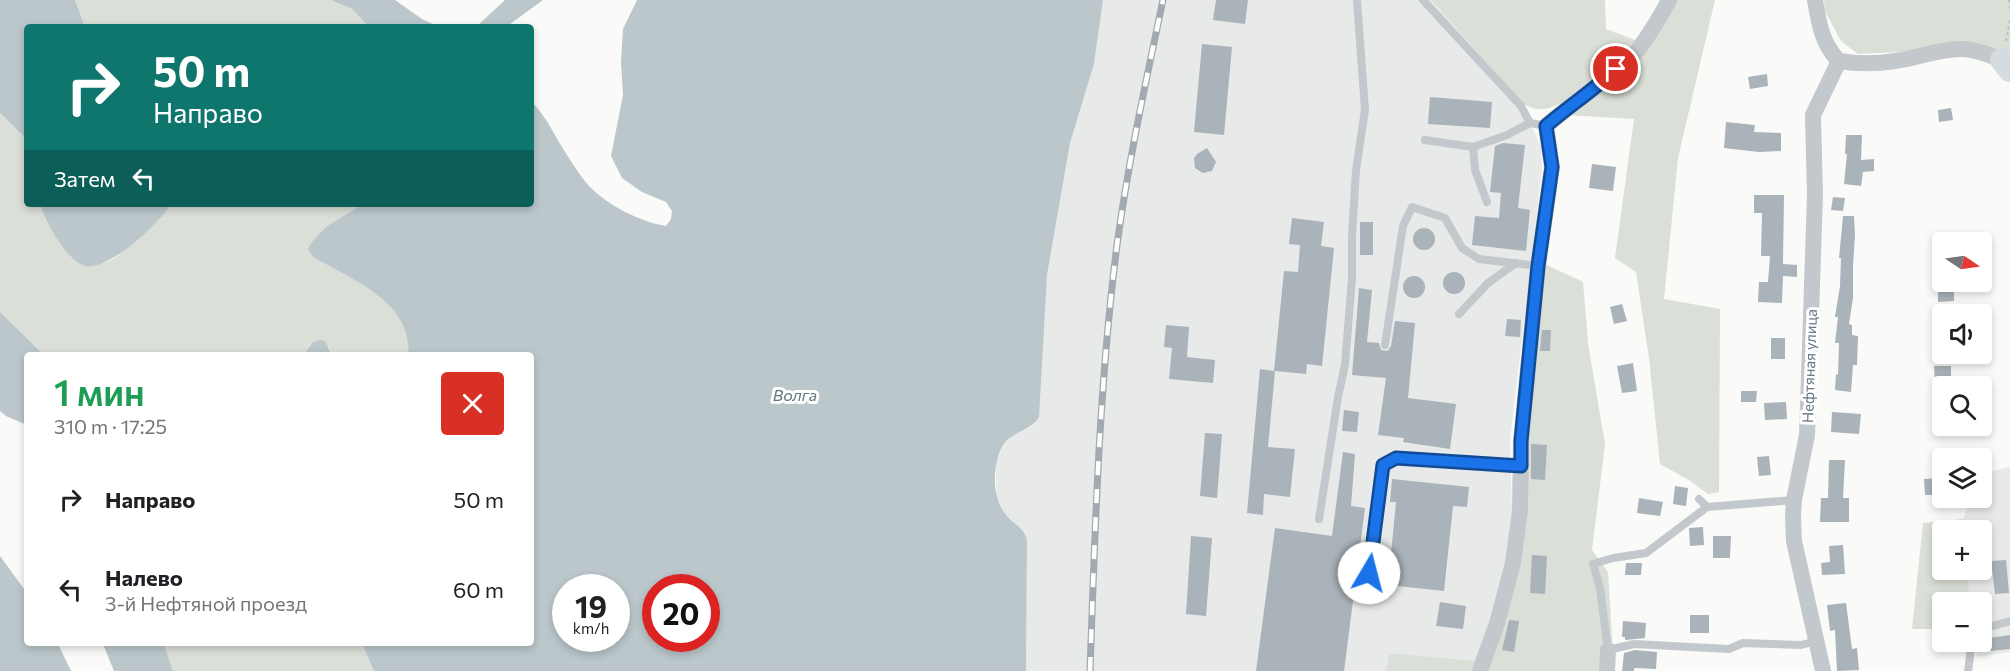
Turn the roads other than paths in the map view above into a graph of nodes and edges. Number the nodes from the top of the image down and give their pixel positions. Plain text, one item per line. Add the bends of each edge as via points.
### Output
1 (1357, 0) edge
2 (1423, 0) edge
3 (1669, 0) edge
4 (1815, 0) edge
5 (1839, 62) junction
6 (2006, 65) edge
7 (1538, 125) junction
8 (1425, 140) dead end
9 (1473, 147) junction
10 (1487, 201) dead end
11 (1516, 263) junction
12 (1538, 266) junction
13 (1459, 314) dead end
14 (1385, 345) dead end
15 (1521, 466) junction
16 (1699, 500) dead end
17 (1794, 500) junction
18 (1707, 507) junction
19 (1319, 519) dead end
20 (1366, 595) dead end
21 (2010, 621) edge
22 (1992, 626) edge
23 (1816, 641) junction
24 (1608, 650) junction
25 (1971, 652) edge
26 (1480, 671) edge
27 (1607, 671) edge
28 (1823, 671) edge
29 (1968, 671) edge

1 - 19 lane via 1365,110 1356,170 1345,365
2 - 7 lane
3 - 7 street via 1634,53 1599,85
4 - 5 street via 1827,49
5 - 6 street via 1894,62 1962,49 1983,53
5 - 17 street, Нефтяная улица via 1814,115 1807,435
7 - 9 lane
7 - 12 street via 1552,167
8 - 9 lane
9 - 10 lane via 1475,170
11 - 12 lane
11 - 13 lane via 1488,283
11 - 14 lane via 1479,259 1462,248 1445,218 1412,207 1402,226
12 - 15 street
15 - 20 lane via 1396,458 1383,465
15 - 26 street via 1513,563
16 - 18 lane
17 - 18 lane
17 - 23 street, Нефтяная улица via 1794,542
18 - 24 lane via 1646,553 1593,564
21 - 22 lane
23 - 24 lane via 1801,645 1743,644 1728,649 1634,644
23 - 28 street, Нефтяная улица
24 - 27 street
25 - 29 lane

